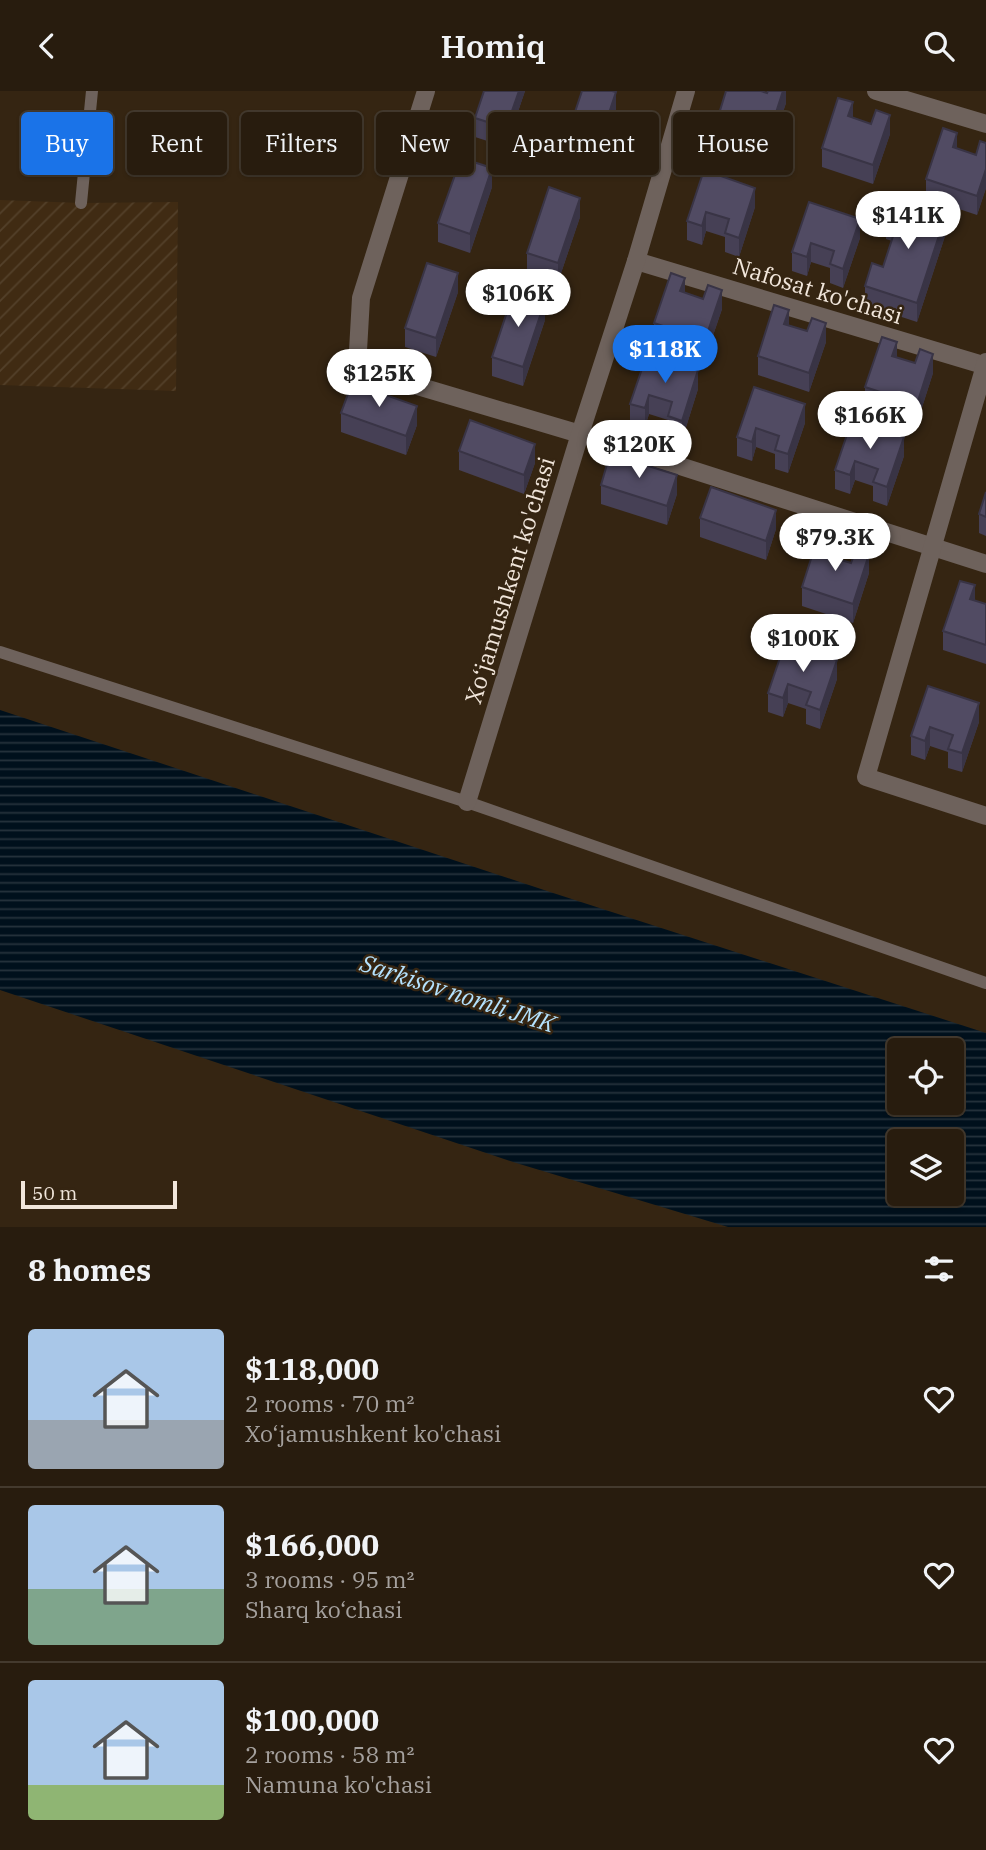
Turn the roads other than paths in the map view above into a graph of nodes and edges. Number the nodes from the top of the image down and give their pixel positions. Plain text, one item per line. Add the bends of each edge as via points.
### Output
1 (92, 91) edge
2 (426, 91) edge
3 (686, 91) edge
4 (876, 91) edge
5 (986, 124) edge
6 (81, 203) dead end
7 (636, 261) junction
8 (986, 365) edge
9 (580, 434) junction
10 (932, 547) junction
11 (986, 563) edge
12 (0, 652) edge
13 (467, 802) junction
14 (986, 816) edge
15 (986, 983) edge

1 - 6 lane
2 - 9 street via 361,298 356,368
3 - 7 street, Xo‘jamushkent ko'chasi
4 - 5 street
7 - 8 street, Nafosat ko'chasi
7 - 9 street, Xo‘jamushkent ko'chasi
8 - 10 street
9 - 10 street
9 - 13 street, Xo‘jamushkent ko'chasi
10 - 11 street
10 - 14 street via 866,776
12 - 13 lane
13 - 15 lane

